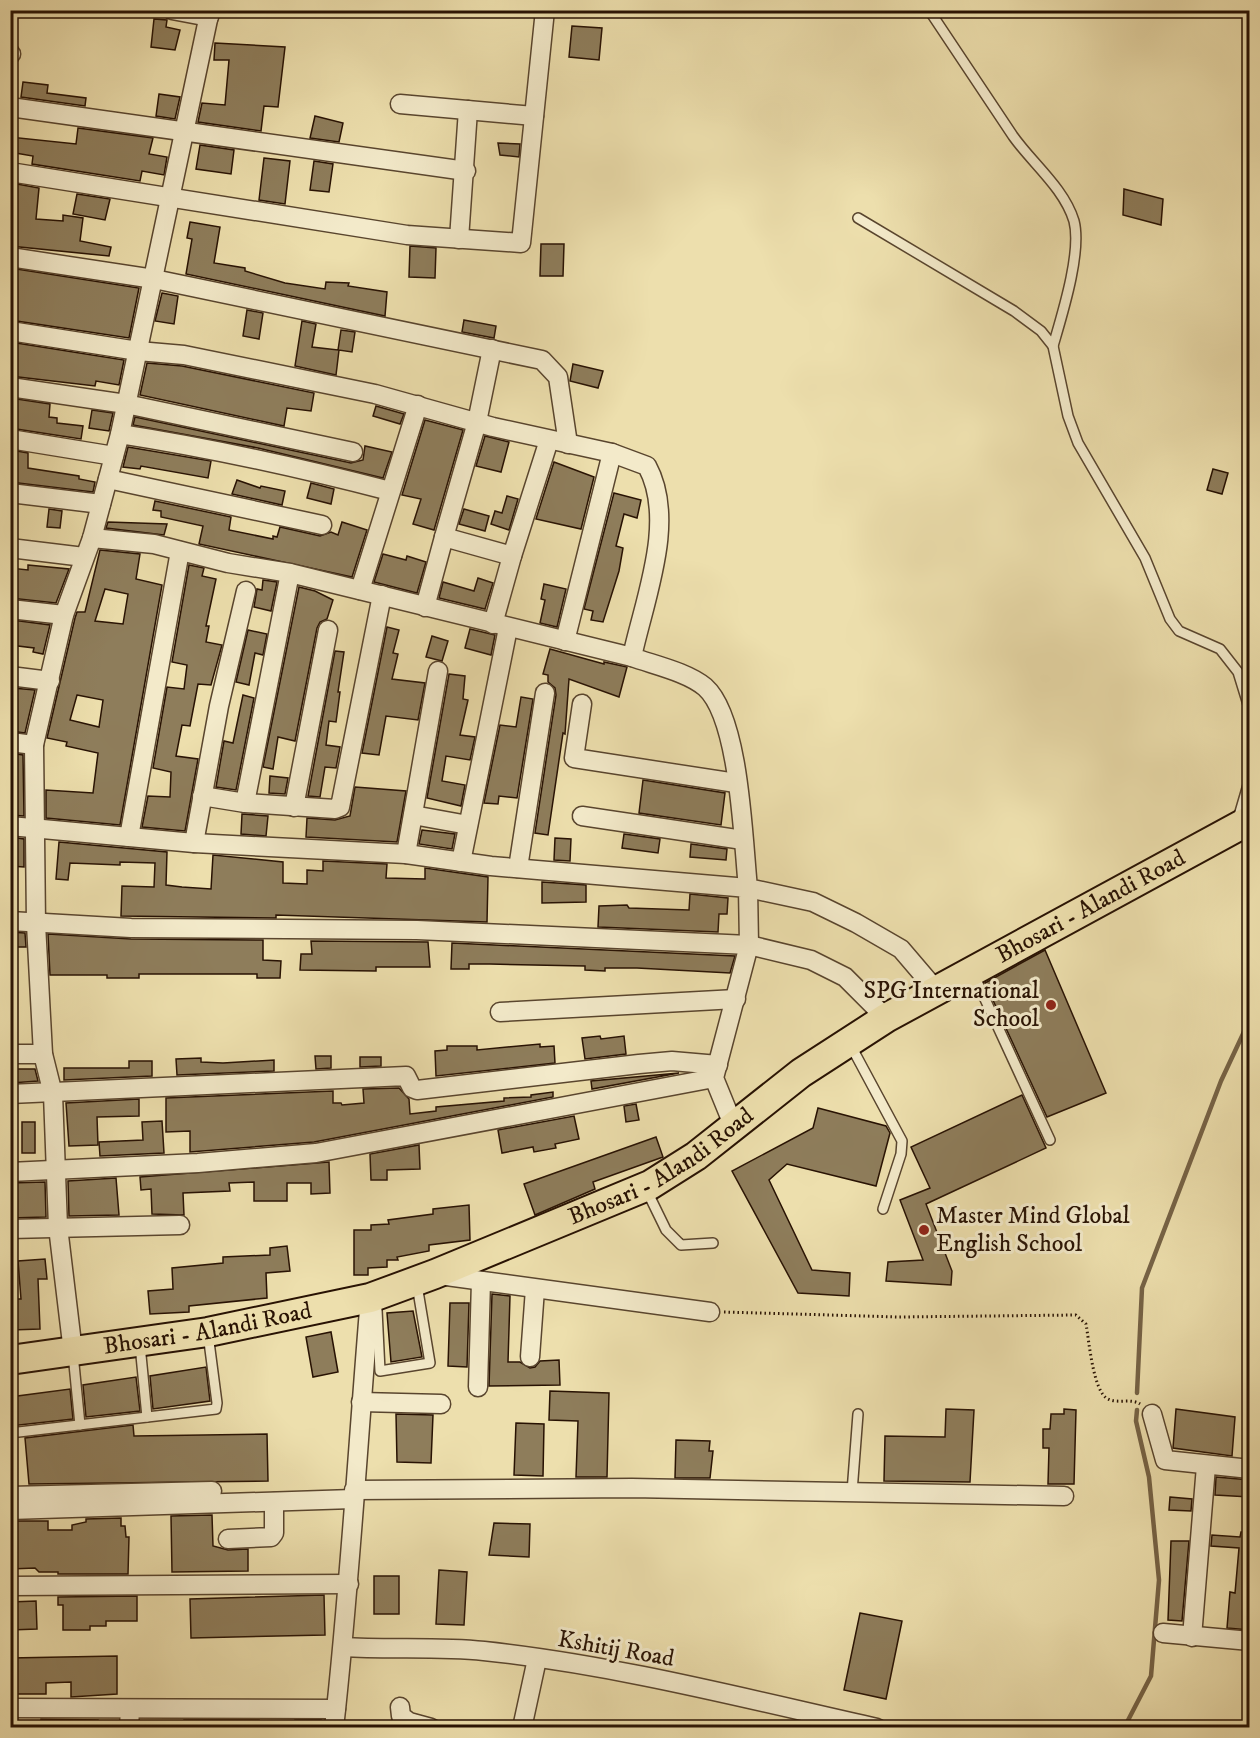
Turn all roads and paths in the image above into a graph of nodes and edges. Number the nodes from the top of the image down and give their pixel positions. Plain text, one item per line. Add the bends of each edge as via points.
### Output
1 (172, 10) edge
2 (545, 10) edge
3 (929, 10) edge
4 (210, 14) edge
5 (400, 104) dead end
6 (10, 107) edge
7 (468, 110) junction
8 (534, 116) junction
9 (185, 132) junction
10 (466, 171) junction
11 (10, 172) edge
12 (171, 197) junction
13 (858, 218) dead end
14 (459, 239) junction
15 (10, 257) edge
16 (154, 279) junction
17 (10, 332) edge
18 (1053, 346) junction
19 (492, 349) junction
20 (138, 351) junction
21 (10, 387) edge
22 (126, 404) junction
23 (418, 405) junction
24 (477, 422) junction
25 (120, 435) junction
26 (10, 439) edge
27 (549, 440) junction
28 (568, 444) junction
29 (353, 452) dead end
30 (612, 453) junction
31 (114, 456) junction
32 (108, 479) junction
33 (390, 491) junction
34 (10, 493) edge
35 (101, 504) junction
36 (322, 525) dead end
37 (444, 537) junction
38 (92, 538) junction
39 (10, 548) edge
40 (180, 551) junction
41 (512, 556) junction
42 (84, 557) junction
43 (290, 573) junction
44 (360, 590) junction
45 (246, 591) dead end
46 (382, 595) junction
47 (425, 607) junction
48 (10, 609) edge
49 (64, 615) junction
50 (500, 626) junction
51 (328, 630) dead end
52 (565, 641) junction
53 (632, 657) junction
54 (438, 671) dead end
55 (10, 676) edge
56 (50, 681) junction
57 (545, 693) dead end
58 (582, 704) dead end
59 (1250, 711) edge
60 (10, 742) edge
61 (34, 745) junction
62 (1250, 778) edge
63 (736, 783) junction
64 (202, 796) junction
65 (244, 803) junction
66 (294, 807) junction
67 (413, 815) junction
68 (582, 816) dead end
69 (1243, 823) edge
70 (468, 825) junction
71 (10, 826) edge
72 (34, 829) junction
73 (129, 837) junction
74 (742, 840) junction
75 (194, 843) junction
76 (406, 854) junction
77 (460, 862) junction
78 (518, 868) junction
79 (748, 888) junction
80 (10, 921) edge
81 (36, 924) junction
82 (748, 945) junction
83 (972, 971) junction
84 (936, 990) junction
85 (736, 999) junction
86 (500, 1012) dead end
87 (886, 1018) junction
88 (849, 1041) junction
89 (10, 1054) edge
90 (43, 1054) junction
91 (716, 1072) junction
92 (10, 1094) edge
93 (53, 1094) junction
94 (734, 1128) junction
95 (1050, 1140) dead end
96 (54, 1170) junction
97 (10, 1172) edge
98 (645, 1187) junction
99 (883, 1209) dead end
100 (180, 1225) dead end
101 (58, 1227) junction
102 (10, 1229) edge
103 (712, 1243) dead end
104 (426, 1278) junction
105 (481, 1281) junction
106 (535, 1288) junction
107 (373, 1297) junction
108 (710, 1312) joint
109 (208, 1332) junction
110 (140, 1343) junction
111 (73, 1352) junction
112 (530, 1357) dead end
113 (10, 1360) edge
114 (478, 1387) dead end
115 (361, 1402) junction
116 (441, 1404) dead end
117 (858, 1414) dead end
118 (1152, 1414) joint
119 (147, 1417) junction
120 (80, 1425) junction
121 (10, 1433) edge
122 (1206, 1466) junction
123 (1250, 1469) edge
124 (303, 1489) dead end
125 (852, 1492) junction
126 (353, 1495) junction
127 (10, 1496) edge
128 (1064, 1496) dead end
129 (274, 1502) junction
130 (10, 1510) edge
131 (228, 1539) dead end
132 (349, 1584) junction
133 (10, 1586) edge
134 (1163, 1633) dead end
135 (1192, 1637) junction
136 (1250, 1641) edge
137 (343, 1647) junction
138 (537, 1659) junction
139 (400, 1707) dead end
140 (10, 1708) edge
141 (130, 1709) junction
142 (335, 1718) edge
143 (868, 1727) edge
144 (129, 1728) edge
145 (431, 1728) edge
146 (522, 1728) edge

1 - 4 street
2 - 8 street
3 - 18 lane via 1014,137 1060,195 1074,222 1072,268
4 - 9 street
5 - 7 street
6 - 9 street
7 - 8 street
7 - 10 street
8 - 14 street via 521,243
9 - 10 street
9 - 12 street
10 - 14 street
11 - 12 street
12 - 14 street via 407,235
12 - 16 street
13 - 18 lane via 1014,311 1041,331
15 - 16 street
16 - 19 street
16 - 20 street
17 - 20 street
18 - 59 lane via 1068,416 1078,442 1145,558 1170,619 1179,631 1220,650 1238,672
19 - 24 street
19 - 28 street via 542,360 558,376
20 - 22 street
20 - 23 street via 184,355
21 - 22 street
22 - 25 street
22 - 29 street
23 - 24 street
23 - 33 street
24 - 27 street
24 - 37 street
25 - 31 street
25 - 33 street via 230,453
26 - 31 street
27 - 28 street
27 - 41 street
28 - 30 street
30 - 52 street
30 - 53 street via 647,466 656,486 658,547
31 - 32 street
32 - 35 street
32 - 36 street
33 - 44 street
34 - 35 street
35 - 38 street
37 - 41 street
37 - 47 street
38 - 40 street via 154,544
38 - 42 street
39 - 42 street
40 - 43 street
40 - 73 street
41 - 50 street
42 - 49 street
43 - 44 street
43 - 65 street
44 - 46 street
45 - 64 street
46 - 47 street
46 - 66 street via 341,805 335,809
47 - 50 street
48 - 49 street
49 - 56 street
50 - 52 street
50 - 70 street
51 - 66 street
52 - 53 street
53 - 63 street via 705,687 720,708 731,737
54 - 67 street
55 - 56 street
56 - 61 street
57 - 78 street
58 - 63 street via 574,758
60 - 61 street
61 - 72 street
62 - 69 lane
63 - 74 street
64 - 65 street
64 - 75 street
65 - 66 street
67 - 70 street
67 - 76 street
68 - 74 street
69 - 83 main road, Bhosari - Alandi Road
70 - 77 street
71 - 72 street
72 - 73 street
72 - 81 street
73 - 75 street
74 - 79 street
75 - 76 street
76 - 77 street
77 - 78 street
78 - 79 street
79 - 82 street
79 - 84 street via 813,902 856,923 901,949
80 - 81 street
81 - 82 street via 417,930
81 - 90 street
82 - 85 street
82 - 87 street via 811,960 845,977
83 - 84 main road, Bhosari - Alandi Road
83 - 95 lane
84 - 87 main road, Bhosari - Alandi Road
85 - 86 street
85 - 91 street
87 - 88 main road, Bhosari - Alandi Road
88 - 94 main road, Bhosari - Alandi Road via 801,1073
88 - 99 lane via 902,1141
89 - 90 street
90 - 93 street
91 - 93 street via 672,1061 417,1090 406,1076
91 - 94 street
91 - 96 street via 316,1153
92 - 93 street
93 - 96 street
94 - 98 main road, Bhosari - Alandi Road
96 - 97 street
96 - 101 street
98 - 103 lane via 666,1230 681,1245
98 - 104 main road, Bhosari - Alandi Road
100 - 101 street
101 - 102 street
101 - 111 street
104 - 105 street
104 - 107 main road, Bhosari - Alandi Road
104 - 107 lane via 430,1363 380,1371
105 - 106 street
105 - 114 street
106 - 108 street
106 - 112 street
107 - 109 main road, Bhosari - Alandi Road
107 - 115 street
108 - 118 path via 899,1317 1076,1315 1086,1324 1102,1395 1109,1400 1137,1401
109 - 110 main road, Bhosari - Alandi Road
109 - 119 lane via 216,1409
110 - 111 main road, Bhosari - Alandi Road
110 - 119 lane
111 - 113 main road, Bhosari - Alandi Road
111 - 120 lane
115 - 116 street
115 - 126 street
117 - 125 lane
118 - 122 street via 1165,1460
119 - 120 lane
120 - 121 lane
122 - 123 street
122 - 135 street
124 - 127 street
125 - 126 street via 632,1488
125 - 128 street
126 - 129 street
126 - 132 street
129 - 130 street
129 - 131 street via 271,1537
132 - 133 street
132 - 137 street
134 - 135 street
135 - 136 street
137 - 138 street, Kshitij Road via 482,1651
137 - 142 street
138 - 143 street, Kshitij Road via 662,1681
138 - 146 street
139 - 145 street via 401,1716 409,1722
140 - 141 street
141 - 142 street
141 - 144 street

